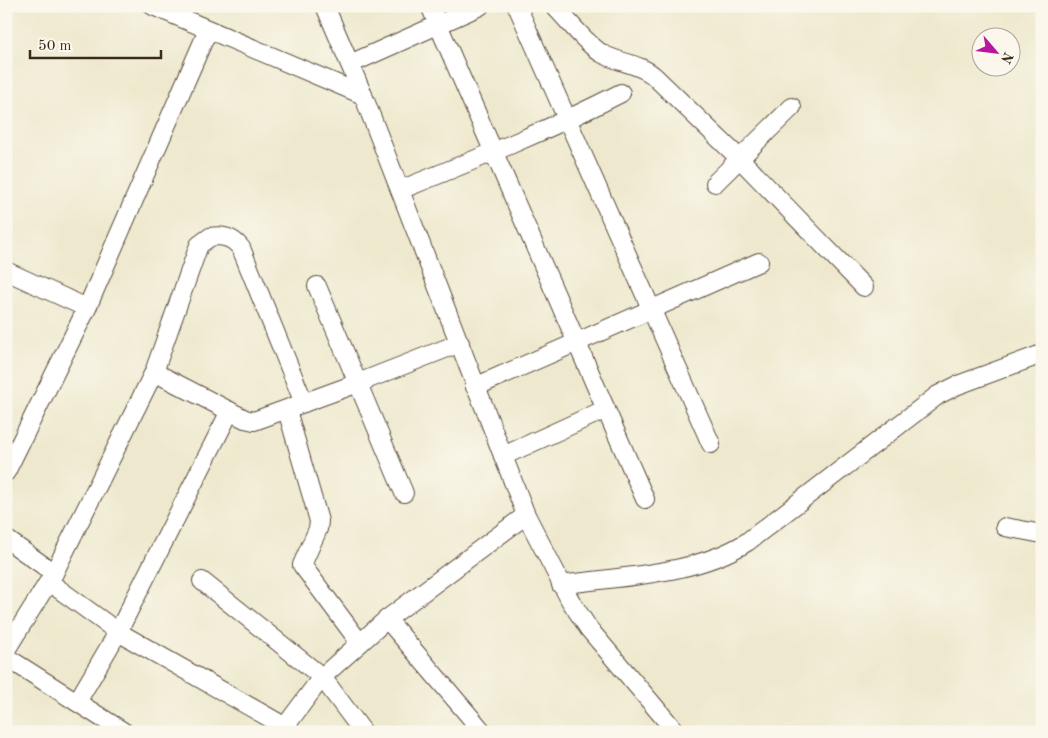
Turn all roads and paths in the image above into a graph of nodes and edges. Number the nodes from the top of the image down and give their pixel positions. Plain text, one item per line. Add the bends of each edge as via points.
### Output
1 (153, 6) edge
2 (325, 6) edge
3 (430, 6) edge
4 (480, 6) edge
5 (517, 6) edge
6 (554, 6) edge
7 (439, 25) junction
8 (208, 30) junction
9 (350, 64) junction
10 (621, 93) dead end
11 (363, 95) junction
12 (792, 107) dead end
13 (568, 120) junction
14 (494, 153) junction
15 (739, 158) junction
16 (715, 183) dead end
17 (400, 190) junction
18 (759, 262) dead end
19 (6, 271) edge
20 (317, 286) dead end
21 (864, 287) dead end
22 (87, 308) junction
23 (650, 309) junction
24 (577, 341) junction
25 (460, 343) junction
26 (1042, 354) edge
27 (154, 372) junction
28 (358, 383) junction
29 (475, 387) junction
30 (304, 403) junction
31 (606, 409) junction
32 (287, 410) junction
33 (230, 411) junction
34 (711, 444) dead end
35 (503, 456) junction
36 (9, 461) edge
37 (404, 493) dead end
38 (645, 499) dead end
39 (526, 515) junction
40 (1005, 527) dead end
41 (1042, 534) edge
42 (6, 539) edge
43 (51, 578) junction
44 (202, 581) dead end
45 (561, 585) junction
46 (387, 619) junction
47 (118, 632) junction
48 (9, 639) edge
49 (360, 643) junction
50 (6, 657) edge
51 (322, 677) junction
52 (77, 702) junction
53 (283, 729) edge
54 (124, 732) edge
55 (363, 732) edge
56 (483, 732) edge
57 (676, 732) edge

1 - 8 street
2 - 9 street
3 - 7 street
4 - 7 street
5 - 13 street
6 - 15 street via 596,50 648,71
7 - 9 street
7 - 14 street
8 - 11 street
8 - 22 street
9 - 11 street
10 - 13 street
11 - 17 street
12 - 15 street
13 - 14 street
13 - 23 street
14 - 17 street
14 - 24 street
15 - 16 street
15 - 21 street
17 - 25 street
18 - 23 street
19 - 22 street
20 - 28 street
22 - 36 street
23 - 24 street
23 - 34 street
24 - 29 street
24 - 31 street
25 - 28 street
25 - 29 street
26 - 45 street via 938,395 730,553 685,567
27 - 30 street via 200,245 210,237 220,236 236,241 241,248
27 - 33 street
27 - 43 street
28 - 30 street
28 - 37 street
29 - 35 street
30 - 32 street
31 - 35 street
31 - 38 street
32 - 33 street via 254,421
32 - 49 street via 319,521 302,565
33 - 47 street
35 - 39 street
39 - 45 street
39 - 46 street
40 - 41 street
42 - 43 street
43 - 47 street
43 - 48 street
44 - 51 street
45 - 57 street via 589,628
46 - 49 street
46 - 56 street
47 - 52 street
47 - 53 street
49 - 51 street
50 - 52 street
51 - 53 street
51 - 55 street
52 - 54 street

